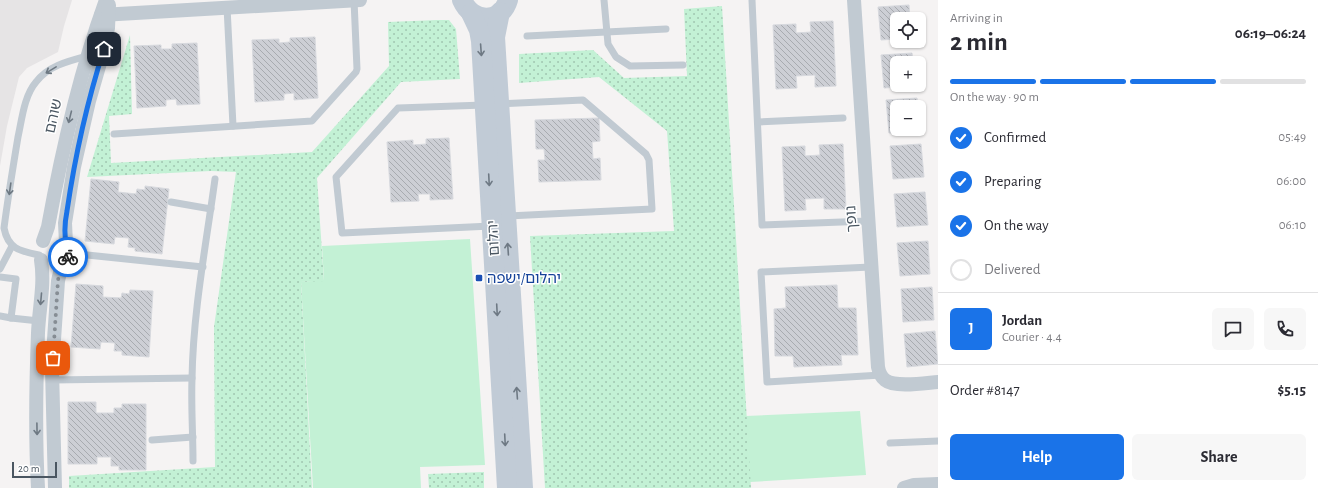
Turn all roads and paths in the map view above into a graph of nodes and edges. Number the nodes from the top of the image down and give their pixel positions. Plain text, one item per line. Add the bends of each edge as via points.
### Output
1 (106, 0) edge
2 (354, 0) edge
3 (360, 0) edge
4 (604, 0) edge
5 (752, 0) edge
6 (854, 0) edge
7 (318, 1) edge
8 (504, 6) edge
9 (227, 7) junction
10 (467, 7) edge
11 (106, 10) edge
12 (666, 29) dead end
13 (607, 32) junction
14 (526, 36) dead end
15 (87, 56) junction
16 (683, 65) dead end
17 (492, 105) junction
18 (844, 118) dead end
19 (758, 122) junction
20 (233, 126) junction
21 (114, 134) dead end
22 (215, 179) dead end
23 (170, 202) dead end
24 (211, 209) junction
25 (499, 221) junction
26 (868, 221) junction
27 (12, 246) junction
28 (41, 252) junction
29 (66, 253) junction
30 (203, 267) junction
31 (871, 267) junction
32 (0, 269) edge
33 (0, 277) edge
34 (0, 316) edge
35 (11, 318) junction
36 (39, 321) junction
37 (881, 375) junction
38 (192, 378) junction
39 (53, 380) junction
40 (938, 382) edge
41 (193, 438) junction
42 (152, 440) dead end
43 (938, 441) edge
44 (890, 442) dead end
45 (193, 461) dead end
46 (938, 484) edge
47 (38, 488) edge
48 (55, 488) edge
49 (508, 488) edge
50 (523, 488) edge
51 (904, 488) edge

1 - 11 street, שוהם
2 - 3 street
2 - 7 street
2 - 20 lane via 356,72 312,120
4 - 13 lane
5 - 19 lane
6 - 26 street, נופך
7 - 9 street
8 - 10 street via 494,16 486,18 478,17
8 - 17 street, יהלום via 495,37
9 - 11 street
9 - 20 lane
10 -> 17 street, יהלום via 479,30
11 - 15 street, שוהם
11 - 29 street, שוהם via 108,28 104,49 74,167 65,223
12 - 13 lane
13 - 14 lane
13 - 16 lane via 608,44 616,56 630,66
15 -> 27 lane via 49,70 36,82 27,98 4,228
15 -> 28 street, שוהם via 66,133
17 - 25 street, יהלום
17 - 25 lane via 583,100 646,154 649,160 652,210
17 - 25 lane via 398,108 336,177 342,233
18 - 19 lane
19 - 26 lane via 762,225
20 - 21 lane
22 - 24 lane
23 - 24 lane
24 - 30 lane
25 -> 49 street, יהלום
50 -> 25 street, יהלום
26 - 31 street, נופך
27 - 28 lane via 21,250
27 - 32 lane
28 - 29 street via 45,264 51,266 60,265
28 - 29 street via 48,238 54,237 62,239
28 -> 36 street, שוהם via 43,271
29 - 30 lane
29 - 39 street, שוהם via 58,280
30 - 38 lane
31 - 37 street, נופך via 877,362
31 - 37 lane via 760,272 767,382
33 - 35 lane via 16,279
34 - 35 lane
35 - 36 lane
36 -> 47 street, שוהם
37 - 40 street via 886,381 895,384
38 - 39 lane
38 - 41 lane
39 - 48 street, שוהם
41 - 42 lane
41 - 45 lane
43 - 44 lane
46 - 51 street

